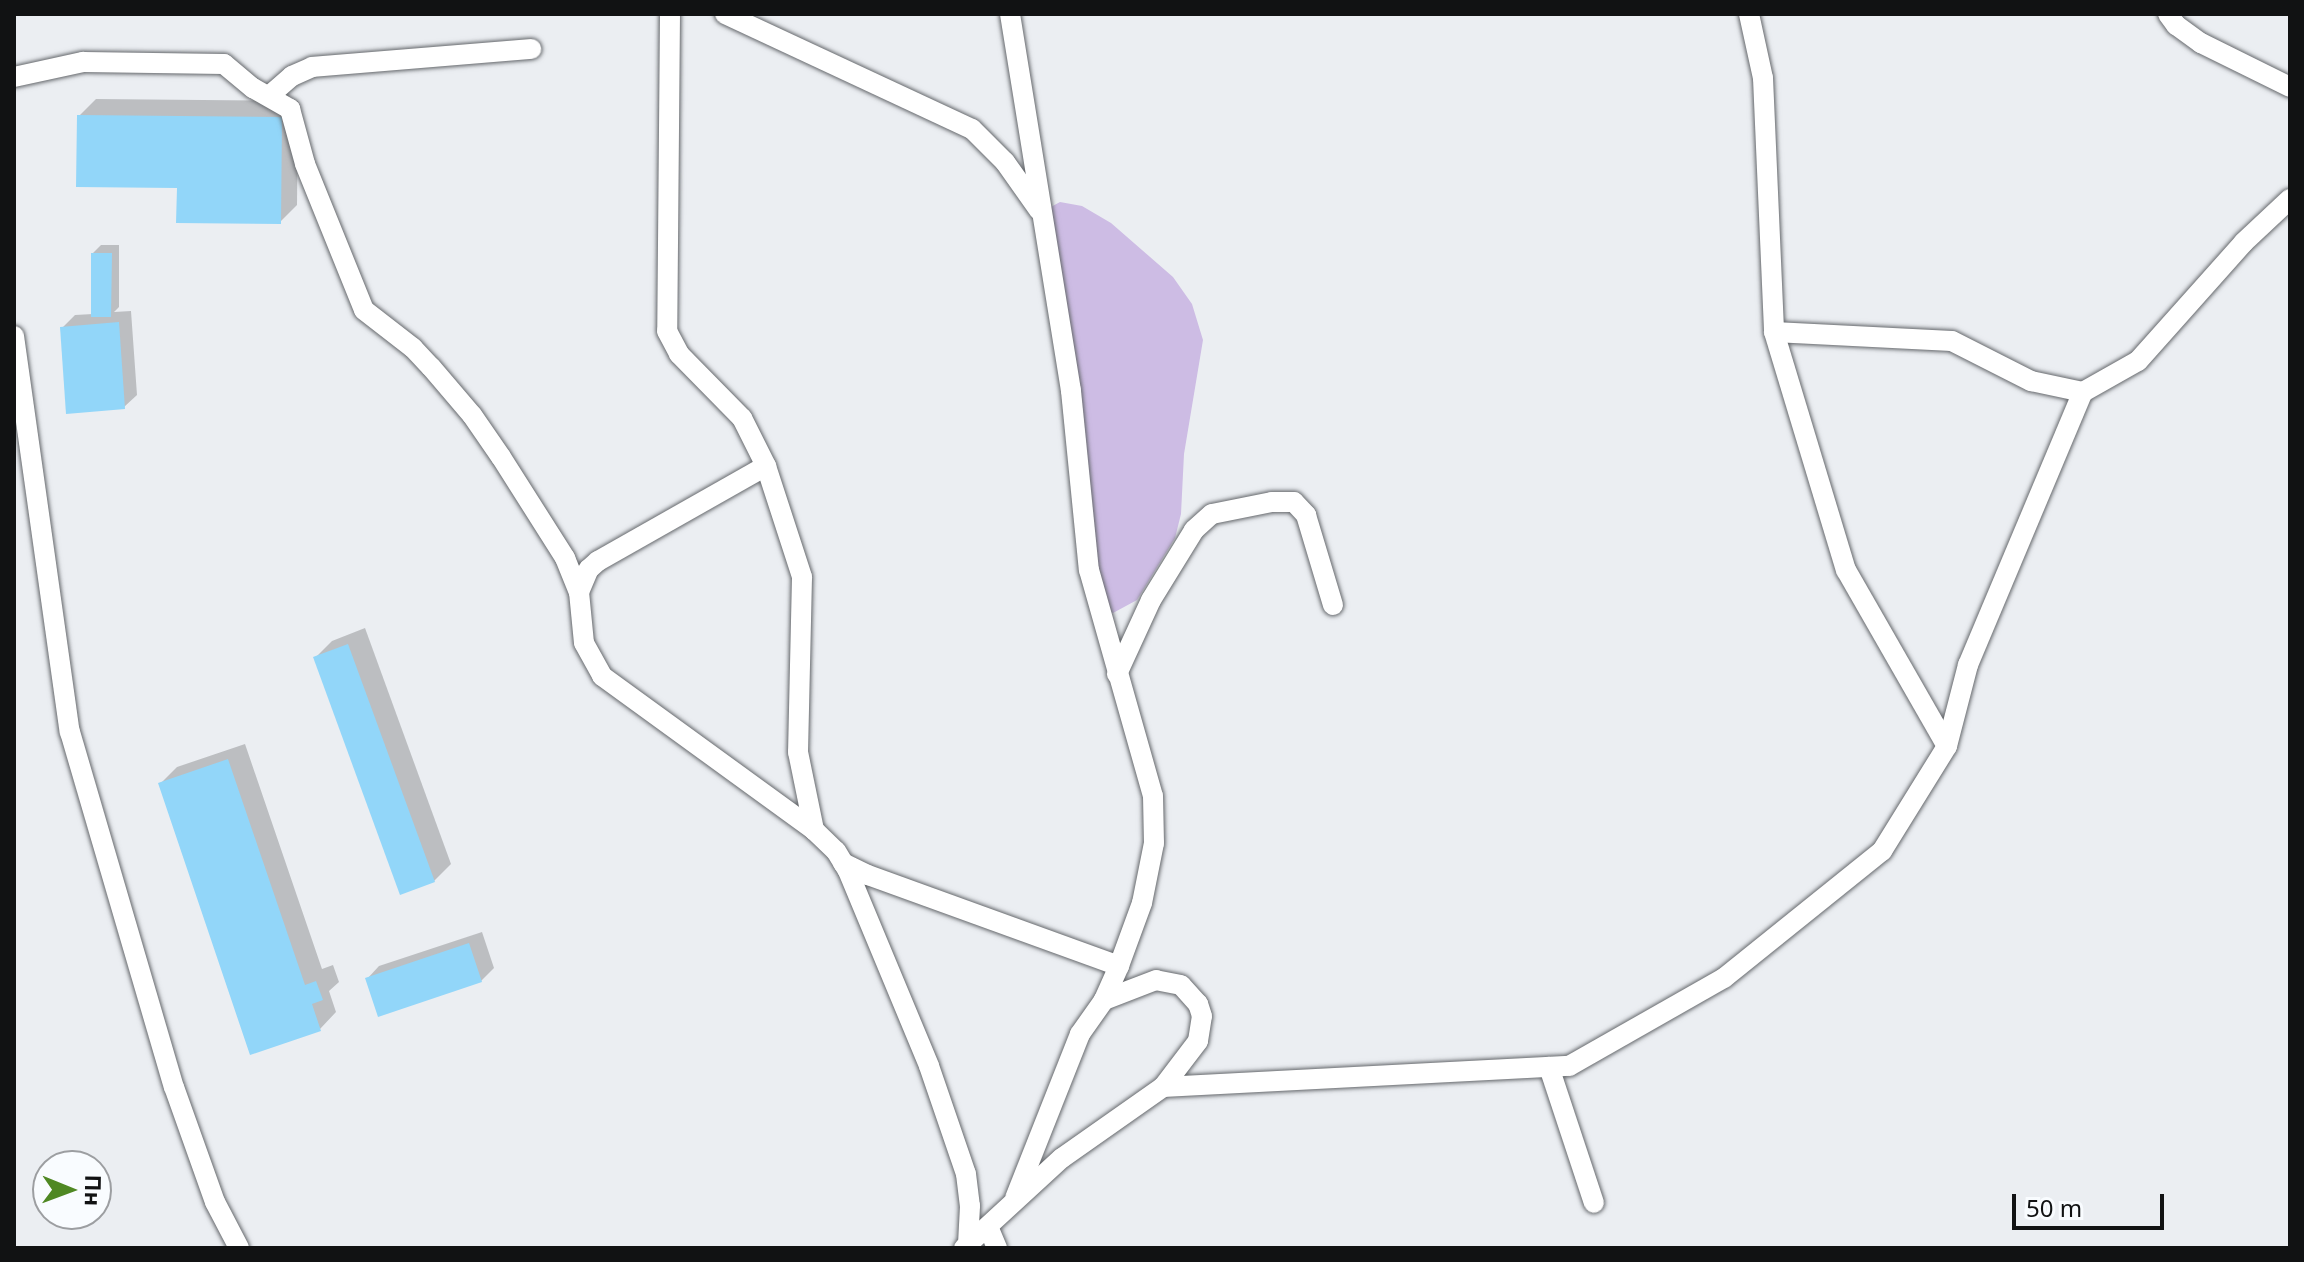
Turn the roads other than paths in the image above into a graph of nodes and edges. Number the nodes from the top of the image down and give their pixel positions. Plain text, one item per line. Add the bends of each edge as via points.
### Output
1 (670, 14) edge
2 (725, 14) edge
3 (1010, 14) edge
4 (1749, 14) edge
5 (2168, 14) edge
6 (531, 49) dead end
7 (14, 77) edge
8 (2290, 87) edge
9 (269, 96) junction
10 (2290, 199) edge
11 (1043, 217) junction
12 (1774, 332) junction
13 (14, 336) edge
14 (2083, 392) junction
15 (766, 466) junction
16 (579, 592) junction
17 (1333, 605) dead end
18 (1117, 674) junction
19 (1947, 746) junction
20 (814, 830) junction
21 (843, 863) junction
22 (1119, 966) junction
23 (1104, 1000) junction
24 (1549, 1067) junction
25 (1163, 1087) junction
26 (1015, 1198) junction
27 (1594, 1203) dead end
28 (989, 1229) junction
29 (966, 1246) edge
30 (239, 1248) edge
31 (997, 1248) edge

1 - 15 street via 667,331 679,354 742,418
2 - 11 street via 972,129 1005,162
3 - 11 street
4 - 12 street via 1763,78
5 - 8 street via 2201,43
6 - 9 street via 312,67
7 - 9 street via 83,62 224,64
9 - 16 street via 290,109 305,164 364,310 413,348 472,415 565,558
10 - 14 street via 2244,242 2138,361
11 - 18 street via 1071,391 1089,570
12 - 14 street via 1952,341 2031,381
12 - 19 street via 1846,570
13 - 30 street via 70,732 174,1087 215,1202
14 - 19 street via 1968,665
15 - 16 street via 598,561
15 - 20 street via 802,577 798,752
16 - 20 street via 584,643 602,676
17 - 18 street via 1306,515 1294,502 1212,514 1194,530 1151,600
18 - 22 street via 1153,796 1154,843 1142,903
19 - 24 street via 1882,851 1724,978 1569,1066
20 - 21 street
21 - 22 street
21 - 29 street via 929,1066 966,1174
22 - 23 street
23 - 25 street via 1156,980 1181,985 1198,1004 1198,1041
23 - 26 street via 1080,1034
24 - 25 street
24 - 27 street
25 - 26 street via 1073,1149
26 - 28 street
28 - 29 street
28 - 31 street

